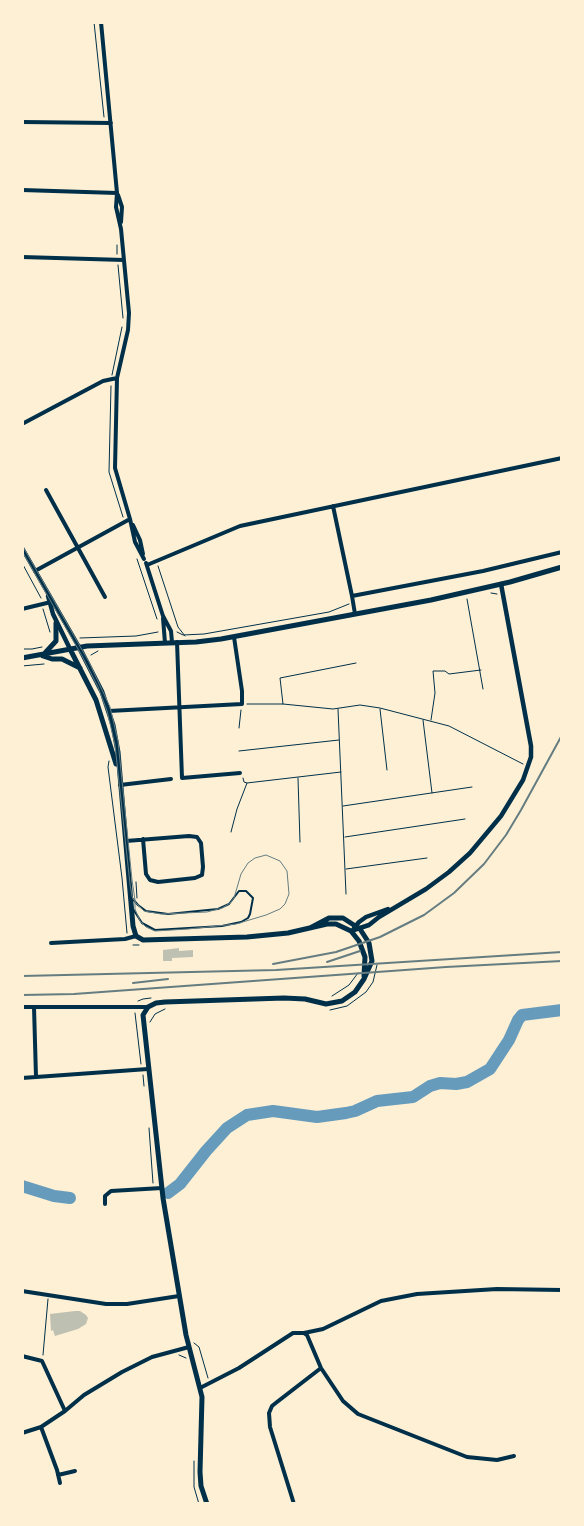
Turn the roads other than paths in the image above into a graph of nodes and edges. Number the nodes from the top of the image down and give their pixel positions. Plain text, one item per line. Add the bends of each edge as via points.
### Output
1 (101, 22) edge
2 (22, 122) edge
3 (111, 123) junction
4 (22, 190) edge
5 (117, 193) junction
6 (22, 257) edge
7 (124, 260) junction
8 (117, 378) junction
9 (22, 424) edge
10 (562, 458) edge
11 (46, 490) dead end
12 (333, 506) junction
13 (130, 519) junction
14 (78, 547) junction
15 (22, 548) edge
16 (562, 552) edge
17 (147, 566) junction
18 (562, 567) edge
19 (35, 571) junction
20 (501, 584) junction
21 (352, 596) junction
22 (104, 597) dead end
23 (51, 602) junction
24 (22, 609) edge
25 (354, 614) junction
26 (163, 616) junction
27 (56, 623) junction
28 (234, 637) junction
29 (175, 642) junction
30 (165, 643) junction
31 (79, 647) junction
32 (70, 649) junction
33 (43, 656) junction
34 (22, 658) edge
35 (81, 668) junction
36 (179, 707) junction
37 (109, 711) junction
38 (119, 772) junction
39 (240, 773) road end
40 (171, 779) dead end
41 (120, 785) junction
42 (143, 839) junction
43 (126, 840) junction
44 (131, 896) junction
45 (396, 906) junction
46 (132, 907) junction
47 (358, 927) junction
48 (310, 928) junction
49 (351, 931) junction
50 (134, 941) junction
51 (50, 943) dead end
52 (364, 980) junction
53 (22, 1007) edge
54 (34, 1007) junction
55 (148, 1007) junction
56 (148, 1069) junction
57 (36, 1077) junction
58 (22, 1078) edge
59 (162, 1188) junction
60 (105, 1204) dead end
61 (562, 1290) edge
62 (22, 1291) edge
63 (179, 1296) junction
64 (304, 1333) junction
65 (189, 1347) junction
66 (22, 1356) edge
67 (321, 1368) junction
68 (200, 1388) junction
69 (65, 1411) junction
70 (42, 1427) junction
71 (22, 1433) edge
72 (514, 1456) dead end
73 (74, 1471) dead end
74 (58, 1475) junction
75 (60, 1483) dead end
76 (206, 1503) edge
77 (294, 1504) edge

1 - 3 street
2 - 3 street
3 - 5 street
4 - 5 street
5 - 7 street via 116,208
6 - 7 street
7 - 8 street via 129,321
8 - 9 street via 103,381
8 - 13 street via 115,468
10 - 12 street
11 - 14 street
12 - 17 street via 240,526
12 - 21 street
13 - 14 street
13 - 17 street via 135,542
14 - 19 street
14 - 22 street
15 - 19 street
16 - 21 street
17 - 26 street
18 - 20 main road
19 - 23 street
20 - 25 main road
20 - 45 street via 531,746 529,765 501,816 470,852 438,880
21 - 25 street
23 - 24 street
23 - 27 street
23 - 31 street
25 - 28 main road
26 - 29 street
26 - 30 street
27 - 32 street
27 - 33 main road via 56,641
28 - 29 main road
28 - 36 street via 242,704
29 - 30 main road
29 - 36 street
30 - 31 main road
31 - 32 main road
31 - 37 main road
32 - 33 main road
32 - 35 main road
33 - 34 main road
33 - 35 main road
35 - 38 main road via 100,712
36 - 37 street
36 - 39 street via 182,778
37 - 38 main road
38 - 41 main road
40 - 41 street
41 - 43 main road
42 - 42 street via 197,837 202,875 158,882 150,880 146,874
42 - 43 street
43 - 44 main road
44 - 46 main road
44 - 46 lane via 146,911 168,914 218,909 229,904 239,891 246,891 253,898 250,914 241,922 161,931 146,926
45 - 47 street via 369,926
45 - 47 street via 366,917
46 - 50 main road
47 - 48 main road via 337,918 323,920
47 - 49 street
47 - 52 main road via 372,954
48 - 49 main road via 336,924
48 - 50 main road via 247,937
49 - 52 main road via 363,950
50 - 51 street
52 - 55 main road via 349,998 334,1004 284,998 165,1002
53 - 54 street
54 - 55 street
54 - 57 street
55 - 56 main road via 143,1020
56 - 57 street
56 - 59 main road
57 - 58 street
59 - 60 street via 111,1192 104,1196
59 - 63 main road
61 - 64 street via 504,1289 418,1294 381,1301 323,1329
62 - 63 street via 116,1304
63 - 65 main road
64 - 67 street via 308,1335
64 - 68 street via 293,1333 239,1368
65 - 68 main road
65 - 69 street via 152,1356 84,1395
66 - 69 street via 42,1361
67 - 72 street via 343,1401 358,1414 467,1458 497,1460
67 - 77 street via 272,1406 269,1413 270,1427
68 - 76 main road via 200,1472
69 - 70 street
70 - 71 street
70 - 74 street
73 - 74 street
74 - 75 street

